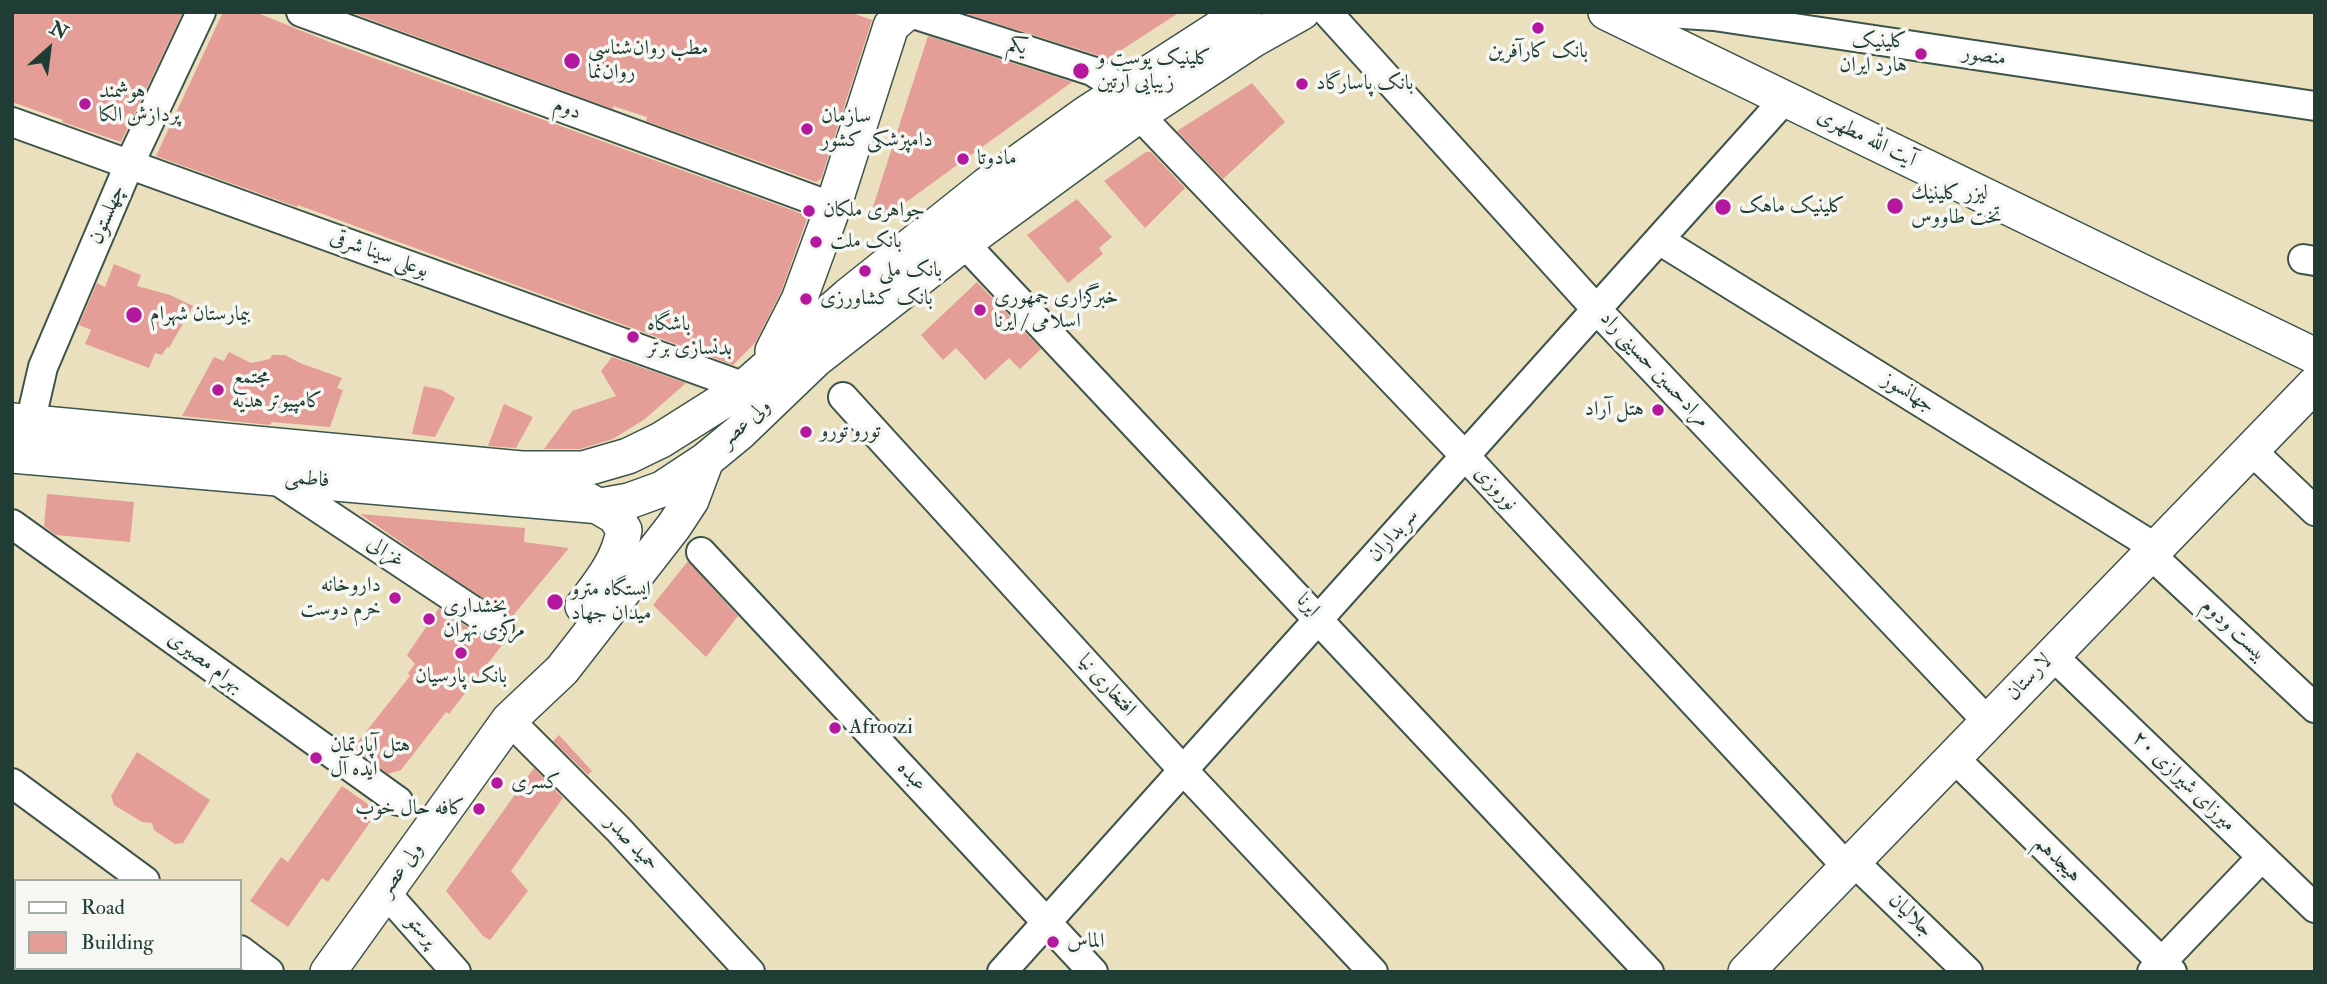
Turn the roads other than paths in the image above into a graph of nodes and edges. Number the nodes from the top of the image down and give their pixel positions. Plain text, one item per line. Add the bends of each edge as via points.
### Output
1 (201, 12) edge
2 (301, 12) edge
3 (907, 12) edge
4 (1244, 12) edge
5 (1302, 12) edge
6 (1327, 12) edge
7 (1606, 12) edge
8 (1652, 12) edge
9 (1785, 99) junction
10 (1131, 102) junction
11 (2315, 106) edge
12 (12, 122) edge
13 (129, 164) junction
14 (833, 207) junction
15 (1659, 240) junction
16 (964, 243) junction
17 (827, 279) junction
18 (863, 285) junction
19 (1597, 310) junction
20 (812, 344) junction
21 (2315, 356) edge
22 (2315, 384) edge
23 (745, 387) junction
24 (843, 397) dead end
25 (20, 439) edge
26 (2251, 450) junction
27 (1465, 456) junction
28 (706, 460) junction
29 (521, 469) junction
30 (272, 477) junction
31 (600, 506) junction
32 (2315, 511) edge
33 (12, 524) edge
34 (2153, 551) junction
35 (701, 552) dead end
36 (1319, 619) junction
37 (499, 628) dead end
38 (2052, 655) junction
39 (2315, 708) edge
40 (509, 720) junction
41 (1988, 722) junction
42 (1953, 757) junction
43 (1183, 770) junction
44 (12, 783) edge
45 (398, 802) dead end
46 (2262, 857) junction
47 (1850, 864) junction
48 (142, 879) edge
49 (386, 893) junction
50 (2315, 908) edge
51 (1047, 922) junction
52 (242, 952) edge
53 (2162, 968) edge
54 (1750, 970) edge
55 (269, 972) edge
56 (328, 972) edge
57 (456, 972) edge
58 (750, 972) edge
59 (1002, 972) edge
60 (1093, 972) edge
61 (1373, 972) edge
62 (1649, 972) edge
63 (1968, 972) edge

1 - 13 street, چهلستون
2 - 14 street, دوم
3 - 10 street, یکم via 1093,71
3 - 14 main road via 891,26
3 - 17 main road via 909,32
4 - 10 main road, ولی عصر
5 - 10 main road, ولی عصر
6 - 19 street, مرادحسین حسینی راد
7 - 9 main road, آیت الله مطهری
8 - 11 street, منصور via 1728,18
9 - 15 street, سربداران
9 - 21 main road, آیت الله مطهری
10 - 16 main road, ولی عصر
10 - 18 main road, ولی عصر via 987,185
10 - 27 street, نوروزی
12 - 13 street, بوعلی سینا شرقی
13 - 23 street, بوعلی سینا شرقی
13 - 25 street, چهلستون via 43,367
14 - 23 main road via 799,300 772,353
15 - 19 street, سربداران
15 - 34 street, جهانسوز
16 - 20 main road, ولی عصر
16 - 36 street, ايرنا
17 - 18 main road via 839,293
17 - 20 main road
18 - 20 main road, ولی عصر
19 - 27 street, سربداران
19 - 41 street, مرادحسین حسینی راد
20 - 23 main road, ولی عصر
20 - 28 main road, ولی عصر via 740,432
22 - 26 main road, لارستان
23 - 29 main road, ولی عصر via 628,456 583,469
24 - 43 street, افتخاری نیا
25 - 29 main road, فاطمی
25 - 30 main road, فاطمی
26 - 32 street
26 - 34 main road, لارستان
27 - 36 street, سربداران
27 - 47 street, نوروزی
28 - 31 main road, فاطمی via 662,489
28 - 40 main road, ولی عصر via 691,500 674,526 562,670
29 - 31 main road
30 - 31 main road, فاطمی
30 - 37 street, غزالی
31 - 40 main road via 615,516 624,530 617,557 529,679
33 - 45 street, بهرام مصیری
34 - 38 main road, لارستان
34 - 39 street, بیست ودوم
35 - 51 street, عبده
36 - 43 street, سربداران
36 - 62 street, ايرنا
38 - 41 main road, لارستان
38 - 46 street, میرزای شیرازی ۲۰
40 - 49 main road, ولی عصر
40 - 58 street, حمید صدر via 618,828
41 - 42 main road, لارستان
42 - 47 main road, لارستان
42 - 53 street, هیجدهم
43 - 51 street, سربداران
43 - 61 street, افتخاری نیا
44 - 48 street
46 - 50 street, میرزای شیرازی ۲۰
46 - 53 street
47 - 54 main road, لارستان
47 - 63 street, جلالیان
49 - 56 main road, ولی عصر
49 - 57 street, پرستو
51 - 59 street, سربداران
51 - 60 street, عبده
52 - 55 street

